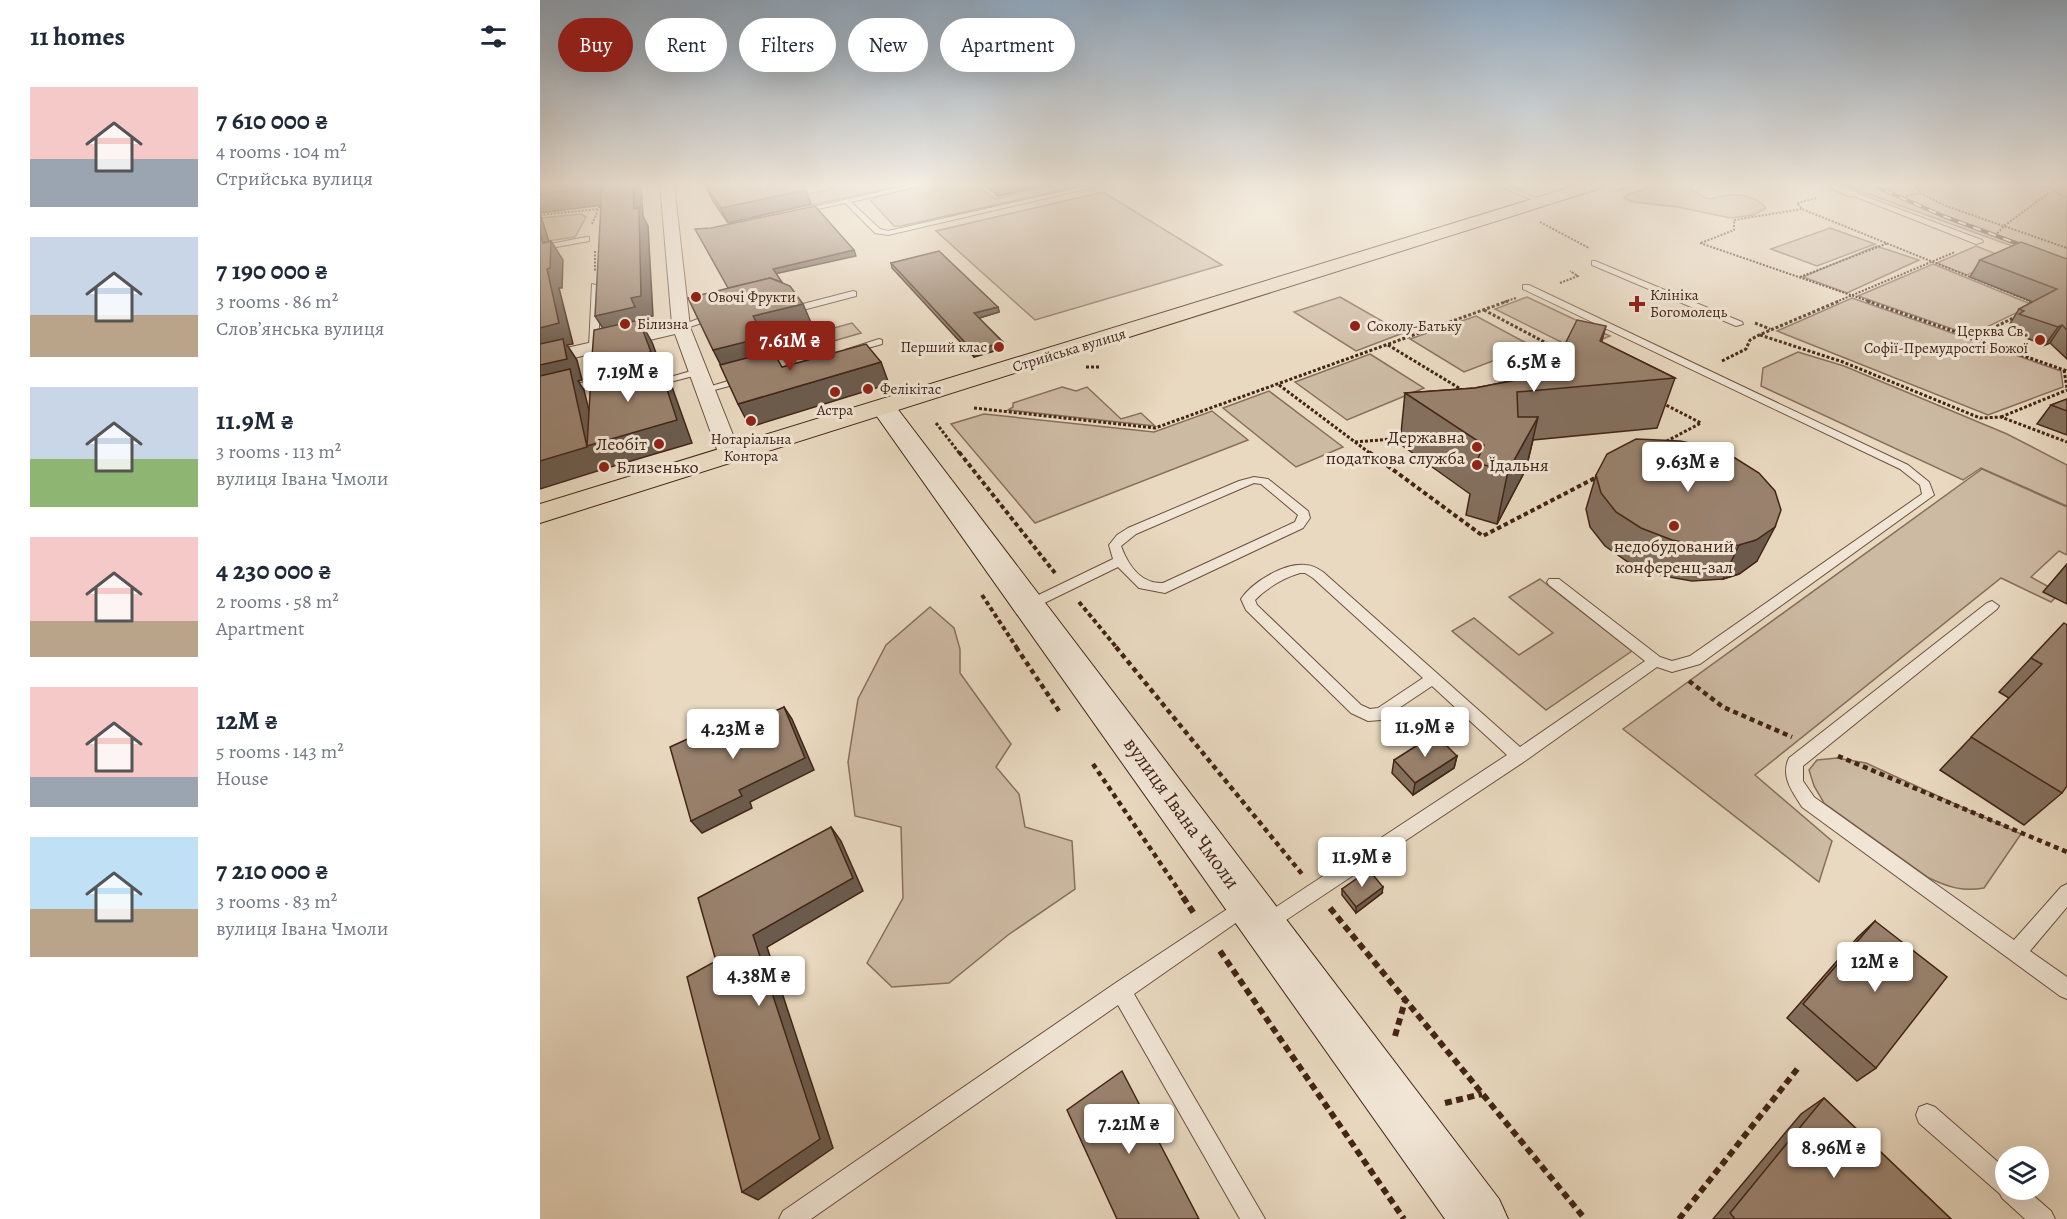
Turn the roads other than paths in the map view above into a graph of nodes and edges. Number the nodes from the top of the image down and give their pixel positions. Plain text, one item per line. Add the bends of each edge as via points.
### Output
1 (575, 241) edge
2 (673, 241) edge
3 (1418, 241) edge
4 (1976, 241) edge
5 (1979, 242) road end
6 (556, 244) junction
7 (540, 248) edge
8 (557, 254) road end
9 (1595, 263) dead end
10 (595, 286) edge
11 (1531, 289) road end
12 (853, 294) dead end
13 (783, 299) edge
14 (724, 313) edge
15 (1739, 324) dead end
16 (681, 327) junction
17 (879, 342) dead end
18 (594, 347) junction
19 (540, 360) edge
20 (811, 361) edge
21 (698, 372) junction
22 (760, 375) edge
23 (640, 387) edge
24 (703, 390) junction
25 (619, 392) edge
26 (540, 396) edge
27 (884, 408) junction
28 (730, 455) junction
29 (540, 514) edge
30 (1120, 561) junction
31 (1554, 582) dead end
32 (1048, 596) junction
33 (1992, 606) dead end
34 (1655, 661) junction
35 (1432, 679) junction
36 (1519, 756) junction
37 (2067, 893) edge
38 (1256, 915) junction
39 (2017, 951) junction
40 (2067, 989) edge
41 (1121, 992) junction
42 (1927, 1115) dead end
43 (1995, 1175) edge
44 (2021, 1200) edge
45 (791, 1219) edge
46 (1253, 1219) edge
47 (1479, 1219) edge
48 (2043, 1219) edge

1 - 6 lane
2 - 16 street
3 - 27 main road, Стрийська вулиця
4 - 5 lane
6 - 7 lane
6 - 8 lane
9 - 15 lane
10 - 18 lane
11 - 34 lane via 1904,466 1925,484 1928,495 1695,660 1672,668
12 - 13 lane via 805,307 796,307
14 - 16 lane
16 - 18 street
16 - 21 street
17 - 20 lane
18 - 19 street
21 - 23 lane
21 - 24 street
22 - 24 lane
24 - 28 street
25 - 26 lane via 608,394 603,383 597,382
27 - 28 main road, Стрийська вулиця
27 - 32 street, вулиця Івана Чмоли
28 - 29 main road, Стрийська вулиця
30 - 30 lane via 1115,545 1126,534 1254,480 1264,481 1304,514 1299,525 1165,588 1143,587
30 - 32 lane
31 - 34 lane
32 - 38 street, вулиця Івана Чмоли
33 - 39 lane via 1795,763 1795,782 1808,802
34 - 36 lane
35 - 35 lane via 1306,568 1254,591 1248,599 1251,607 1348,701 1368,715 1381,714
35 - 36 lane
36 - 38 lane
37 - 39 lane
38 - 41 lane via 1207,932
38 - 47 street, вулиця Івана Чмоли
39 - 40 lane
41 - 45 lane
41 - 46 lane
42 - 43 lane
44 - 48 lane

